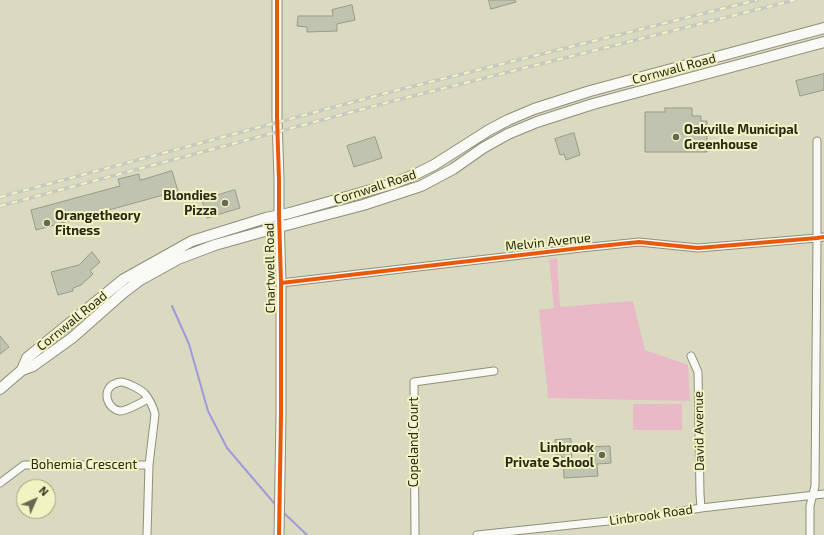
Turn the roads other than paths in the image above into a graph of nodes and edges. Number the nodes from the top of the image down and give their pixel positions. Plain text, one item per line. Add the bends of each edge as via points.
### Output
1 (277, 0) edge
2 (824, 28) edge
3 (824, 42) edge
4 (817, 141) dead end
5 (279, 215) junction
6 (279, 227) junction
7 (821, 238) edge
8 (281, 282) junction
9 (691, 356) dead end
10 (22, 370) junction
11 (494, 371) dead end
12 (0, 389) edge
13 (148, 399) junction
14 (149, 465) junction
15 (0, 483) edge
16 (824, 494) edge
17 (813, 495) junction
18 (701, 508) junction
19 (147, 535) edge
20 (279, 535) edge
21 (415, 535) edge
22 (477, 535) edge
23 (810, 535) edge

1 - 5 street, Chartwell Road
2 - 5 main road, Cornwall Road via 534,109 489,130 414,175 392,184
3 - 6 main road, Cornwall Road via 614,98 537,122 508,134 421,186 363,205
4 - 7 street
5 - 6 street, Chartwell Road
5 - 10 main road, Cornwall Road via 192,241 130,275 27,358
6 - 8 street, Chartwell Road
6 - 10 main road, Cornwall Road via 215,245 160,268 123,293 72,338 33,366
7 - 8 street, Melvin Avenue via 698,248 639,242
7 - 17 street
8 - 20 street, Chartwell Road
9 - 18 street, David Avenue via 698,372
10 - 12 main road, Cornwall Road
11 - 21 street, Copeland Court via 414,382
13 - 13 street via 144,392 123,382 112,385 106,397 109,404 120,411
13 - 14 street via 155,414
14 - 15 street, Bohemia Crescent via 24,465
14 - 19 street
16 - 17 street, Linbrook Road
17 - 18 street, Linbrook Road
17 - 23 street via 810,506
18 - 22 street, Linbrook Road via 646,517

